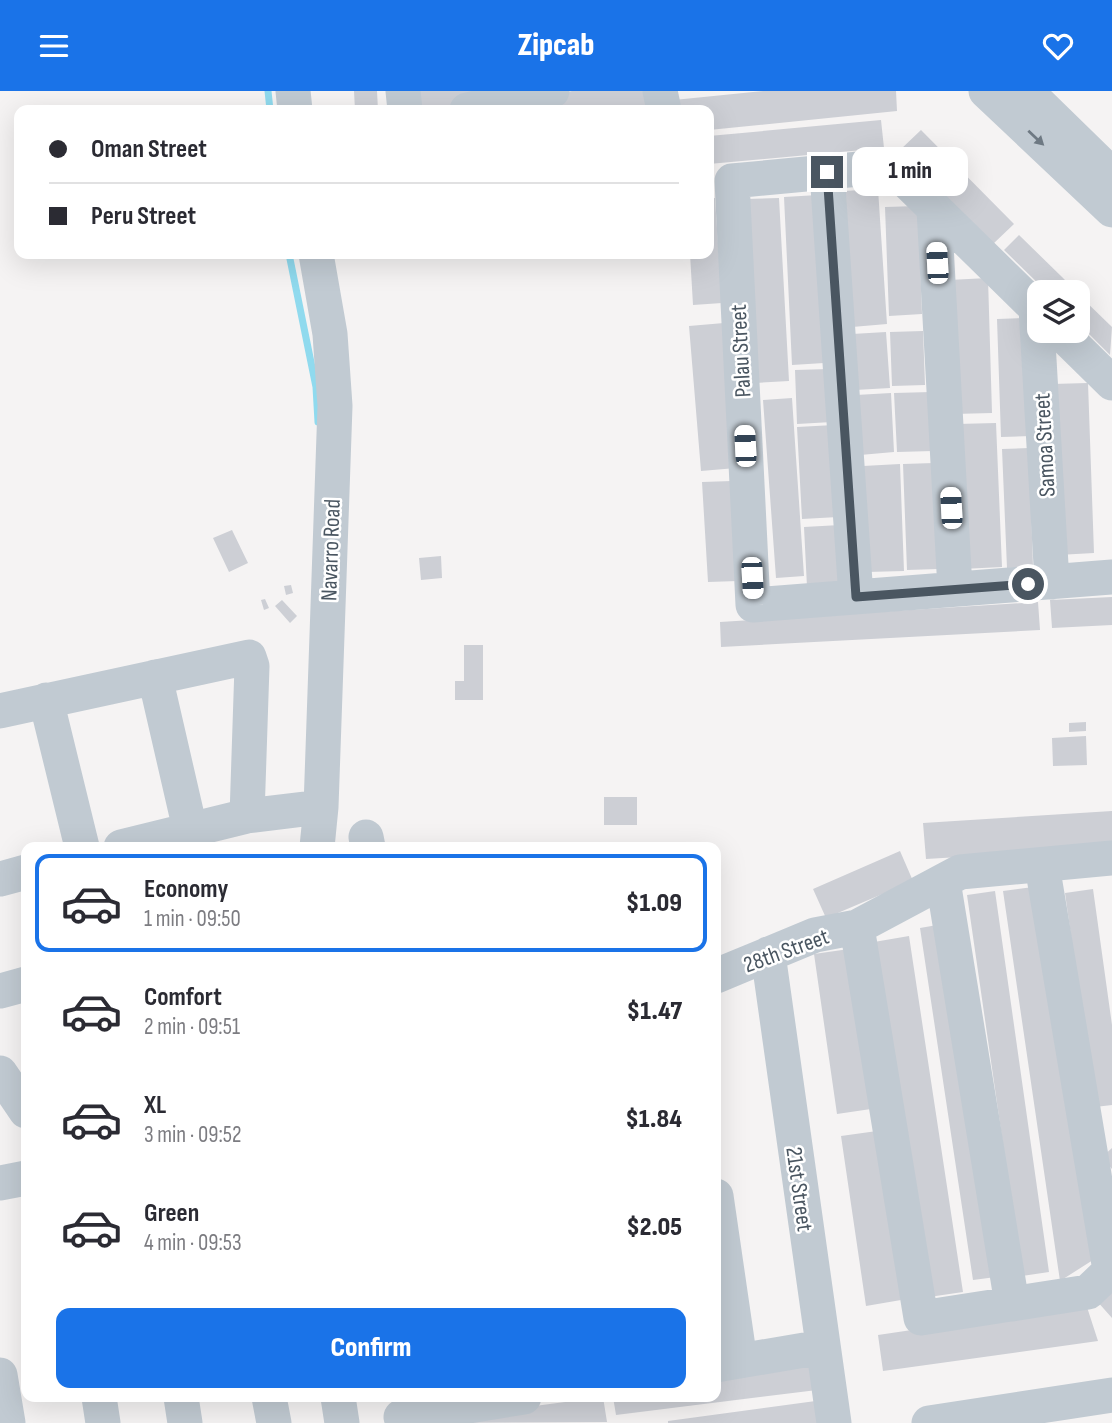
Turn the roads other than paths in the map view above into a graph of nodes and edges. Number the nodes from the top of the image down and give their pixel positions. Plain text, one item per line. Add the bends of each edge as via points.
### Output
1 (552, 91) edge
2 (986, 91) edge
3 (1026, 91) edge
4 (489, 105) edge
5 (827, 172) junction
6 (1112, 175) edge
7 (934, 209) junction
8 (1112, 210) edge
9 (317, 259) edge
10 (1027, 299) edge
11 (1046, 343) edge
12 (1071, 343) edge
13 (1112, 383) edge
14 (1112, 577) edge
15 (1052, 582) junction
16 (955, 589) junction
17 (856, 597) junction
18 (155, 677) junction
19 (46, 700) junction
20 (0, 711) edge
21 (321, 807) junction
22 (247, 816) junction
23 (190, 829) junction
24 (81, 842) edge
25 (140, 842) edge
26 (318, 842) edge
27 (1112, 858) edge
28 (1042, 865) junction
29 (21, 873) edge
30 (0, 879) edge
31 (943, 881) junction
32 (857, 927) junction
33 (768, 954) junction
34 (721, 974) edge
35 (21, 986) edge
36 (0, 991) edge
37 (10, 1074) edge
38 (21, 1099) edge
39 (1101, 1138) edge
40 (21, 1179) edge
41 (0, 1183) edge
42 (721, 1265) edge
43 (1111, 1269) edge
44 (1012, 1304) junction
45 (822, 1347) junction
46 (728, 1362) edge
47 (0, 1375) edge
48 (1112, 1395) edge
49 (100, 1402) edge
50 (182, 1402) edge
51 (270, 1402) edge
52 (339, 1402) edge
53 (472, 1402) edge
54 (400, 1412) edge
55 (967, 1420) edge
56 (8, 1423) edge
57 (103, 1423) edge
58 (185, 1423) edge
59 (274, 1423) edge
60 (342, 1423) edge
61 (834, 1423) edge
62 (929, 1423) edge

1 - 4 street
2 -> 8 street
3 - 6 street
5 - 7 street via 891,166
5 - 17 street
5 - 17 street, Palau Street via 732,181 753,605
7 - 10 street
7 - 16 street
9 - 21 street, Navarro Road via 330,334 335,420
11 - 15 street, Samoa Street
12 - 13 street
14 - 15 street
15 - 16 street
16 - 17 street
18 - 19 street
18 - 22 street via 241,658 252,660
18 - 23 street
19 - 20 street
19 - 24 street
21 - 22 street
21 - 26 street, Navarro Road
22 - 23 street
23 - 25 street
27 - 28 street, 28th Street
28 - 31 street, 28th Street via 960,872
28 - 39 street
29 - 30 street
31 - 32 street, 28th Street
31 - 44 street
32 - 33 street, 28th Street via 815,935
32 - 44 street via 922,1318
33 - 34 street, 28th Street
33 - 45 street, 21st Street
35 - 36 street
37 - 38 street
39 - 43 street
40 - 41 street
42 - 46 street
43 - 44 street via 1088,1291
45 - 46 street
45 - 61 street, 21st Street
47 - 56 street
48 - 55 street
49 - 57 street
50 - 58 street
51 - 59 street
52 - 60 street
53 - 54 street
55 - 62 street

